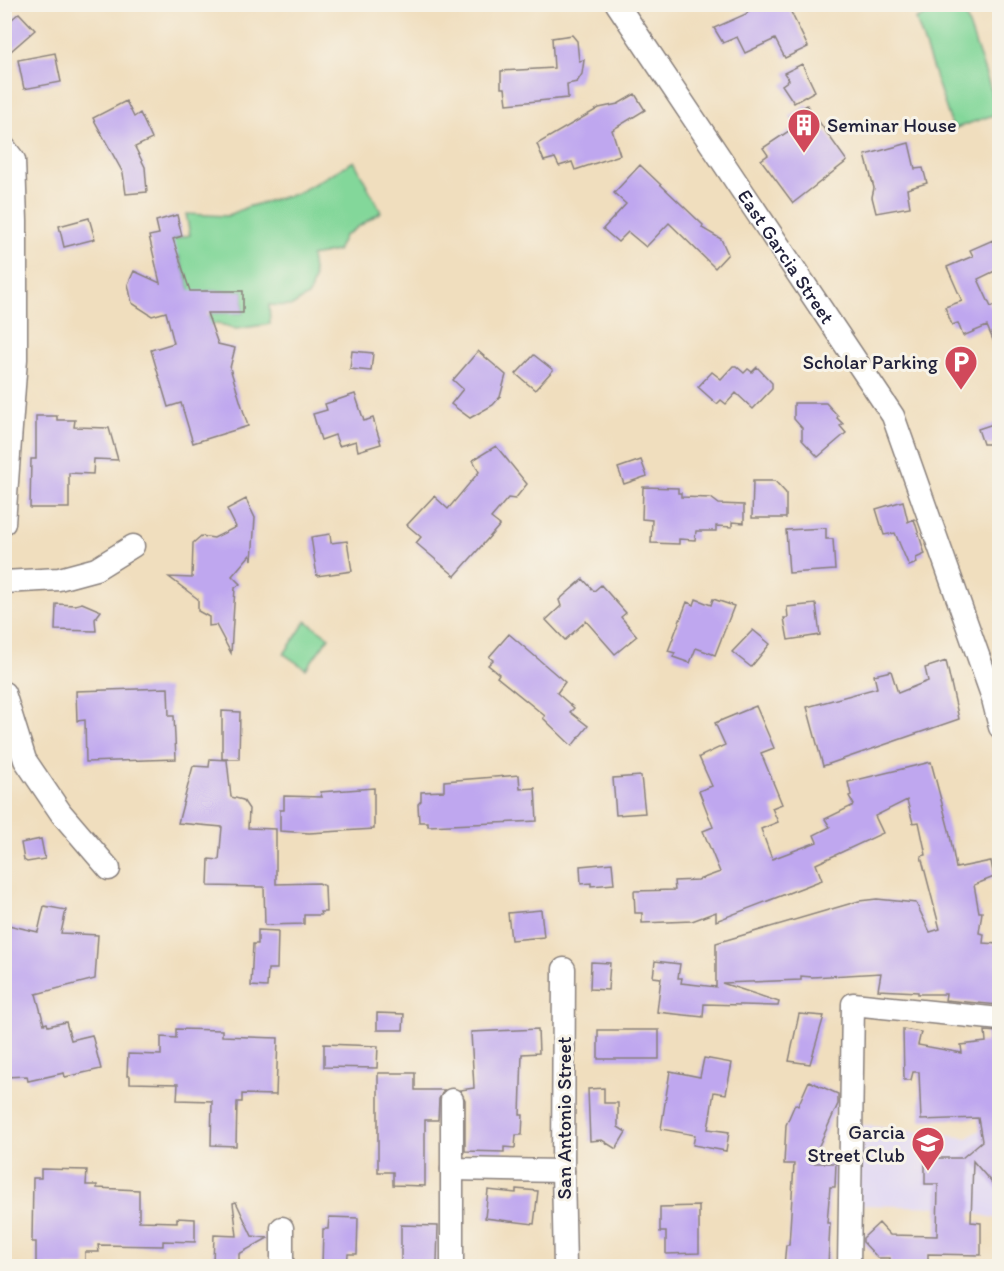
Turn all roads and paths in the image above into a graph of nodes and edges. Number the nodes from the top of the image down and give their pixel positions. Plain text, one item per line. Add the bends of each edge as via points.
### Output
1 (617, 4) edge
2 (4, 147) edge
3 (4, 524) edge
4 (133, 546) dead end
5 (4, 582) edge
6 (4, 693) edge
7 (999, 727) edge
8 (109, 868) dead end
9 (564, 969) dead end
10 (999, 1019) edge
11 (452, 1100) dead end
12 (452, 1169) junction
13 (563, 1171) junction
14 (282, 1228) dead end
15 (282, 1266) edge
16 (452, 1266) edge
17 (565, 1266) edge
18 (849, 1266) edge

1 - 7 street, East Garcia Street via 893,416 992,695
2 - 3 street via 14,160 16,221 16,359
4 - 5 street via 96,569 59,579
6 - 8 street via 26,759 61,813
9 - 13 street, San Antonio Street
10 - 18 street via 853,1004
11 - 12 street
12 - 13 street
12 - 16 street
13 - 17 street, San Antonio Street
14 - 15 street

